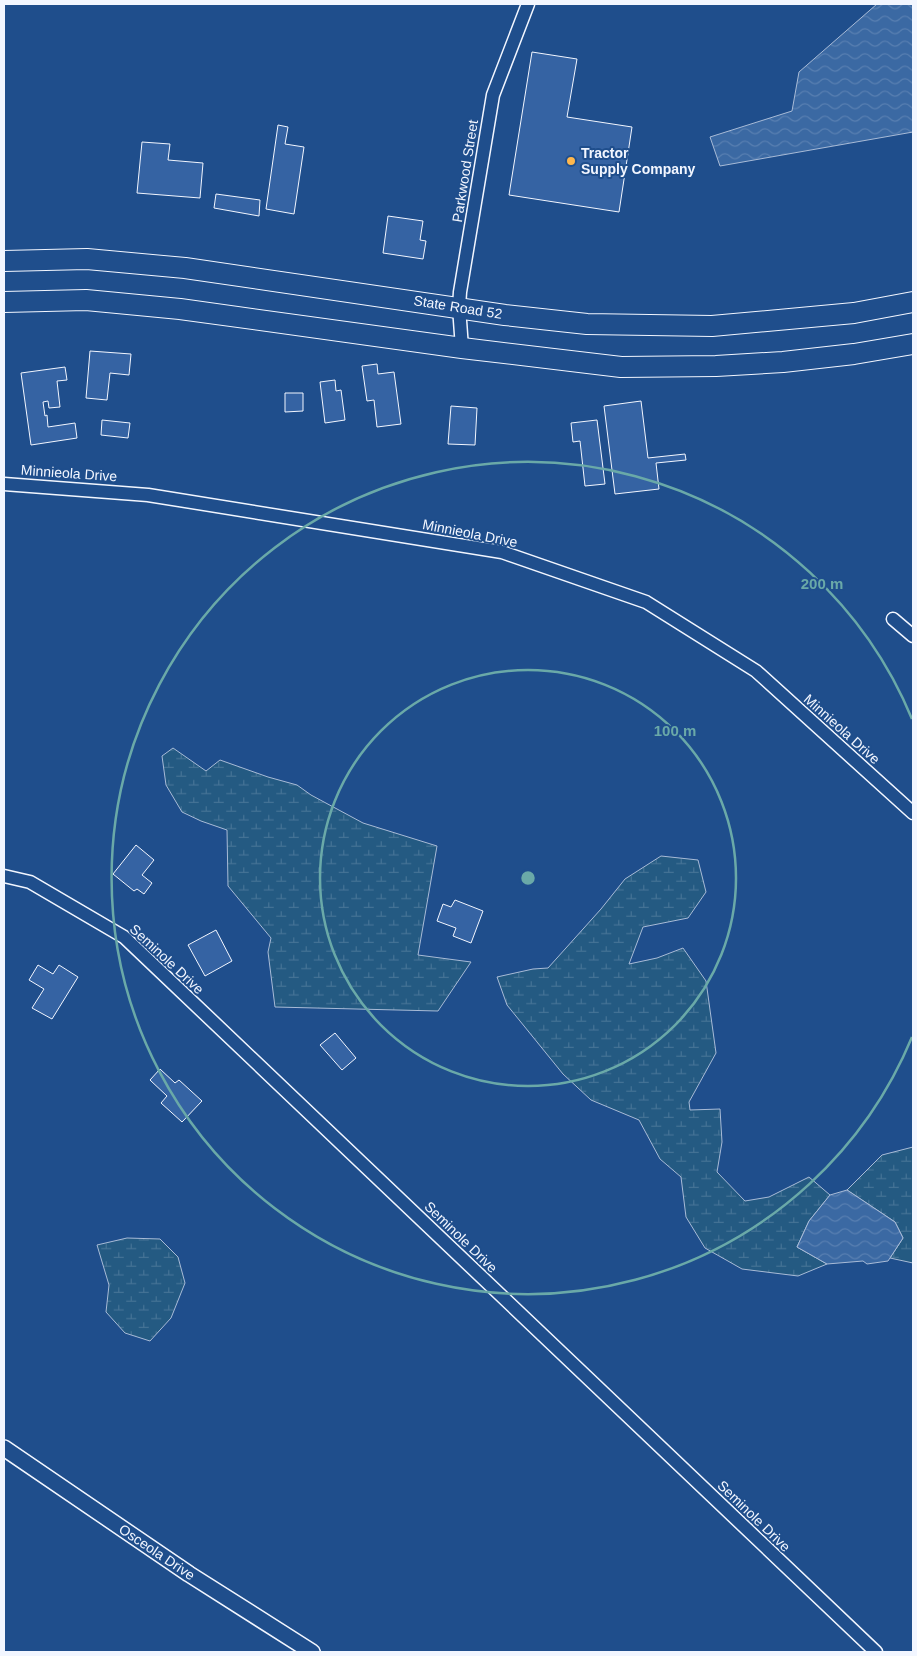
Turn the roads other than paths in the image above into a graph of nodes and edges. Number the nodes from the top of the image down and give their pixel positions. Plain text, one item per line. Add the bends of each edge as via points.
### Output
1 (528, 4) edge
2 (4, 261) edge
3 (4, 302) edge
4 (913, 302) edge
5 (459, 307) junction
6 (913, 344) edge
7 (462, 348) junction
8 (4, 484) edge
9 (893, 619) dead end
10 (913, 636) edge
11 (913, 813) edge
12 (4, 876) edge
13 (4, 1448) edge
14 (312, 1652) edge
15 (876, 1652) edge

1 - 5 street, Parkwood Street via 493,95
2 - 5 main road, State Road 52 via 87,259 185,268
3 - 7 main road via 86,300 180,309
4 - 5 main road, State Road 52 via 854,313 712,326 587,324
5 - 7 street, Parkwood Street
6 - 7 main road via 783,362 621,367
8 - 11 street, Minnieola Drive via 148,495 502,552 646,602 756,671
9 - 10 street
12 - 15 street, Seminole Drive via 30,882 124,937
13 - 14 street, Osceola Drive via 189,1574

